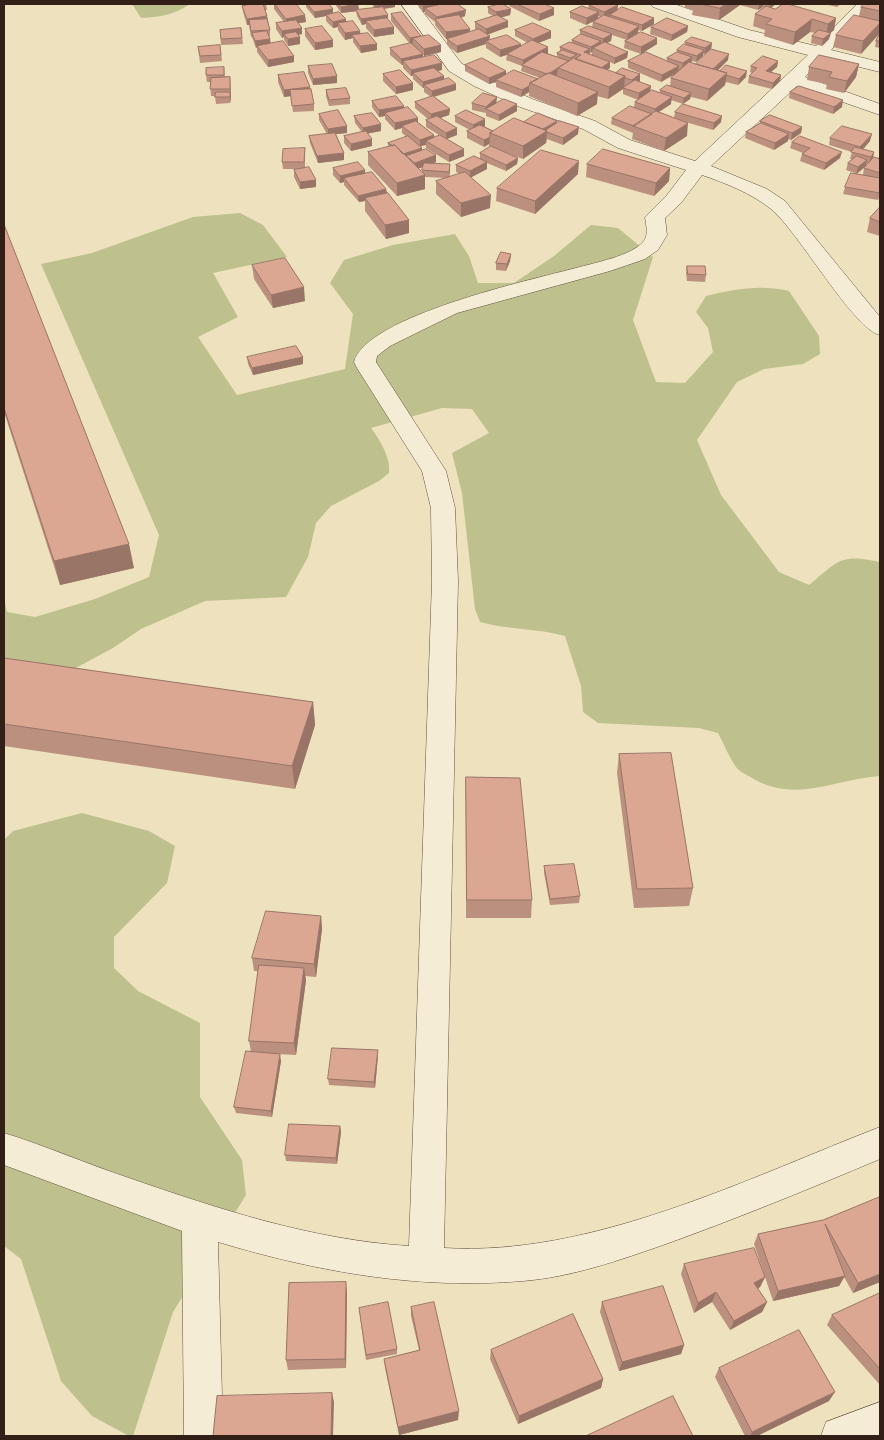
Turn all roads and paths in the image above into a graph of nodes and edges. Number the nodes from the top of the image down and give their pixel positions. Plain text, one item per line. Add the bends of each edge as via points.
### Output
1 (409, 4) edge
2 (659, 4) edge
3 (866, 4) edge
4 (820, 53) junction
5 (880, 66) edge
6 (794, 79) junction
7 (880, 110) edge
8 (697, 169) junction
9 (880, 329) edge
10 (880, 1143) edge
11 (4, 1149) edge
12 (200, 1220) junction
13 (426, 1266) junction
14 (880, 1421) edge
15 (203, 1436) edge
16 (840, 1436) edge

1 - 8 street via 455,67 480,82 526,103 589,125 624,144
2 - 4 street via 744,34
3 - 4 street
4 - 5 street
4 - 6 street
6 - 7 street
6 - 8 street
8 - 9 street via 749,187 778,206
8 - 13 street via 674,199 658,213 657,235 651,246 638,255 450,309 382,341 366,357 366,365 376,382 434,471 443,508 445,581
10 - 13 street via 738,1201 625,1240 525,1263 476,1267
11 - 12 street
12 - 13 street via 339,1254
12 - 15 street
14 - 16 street

